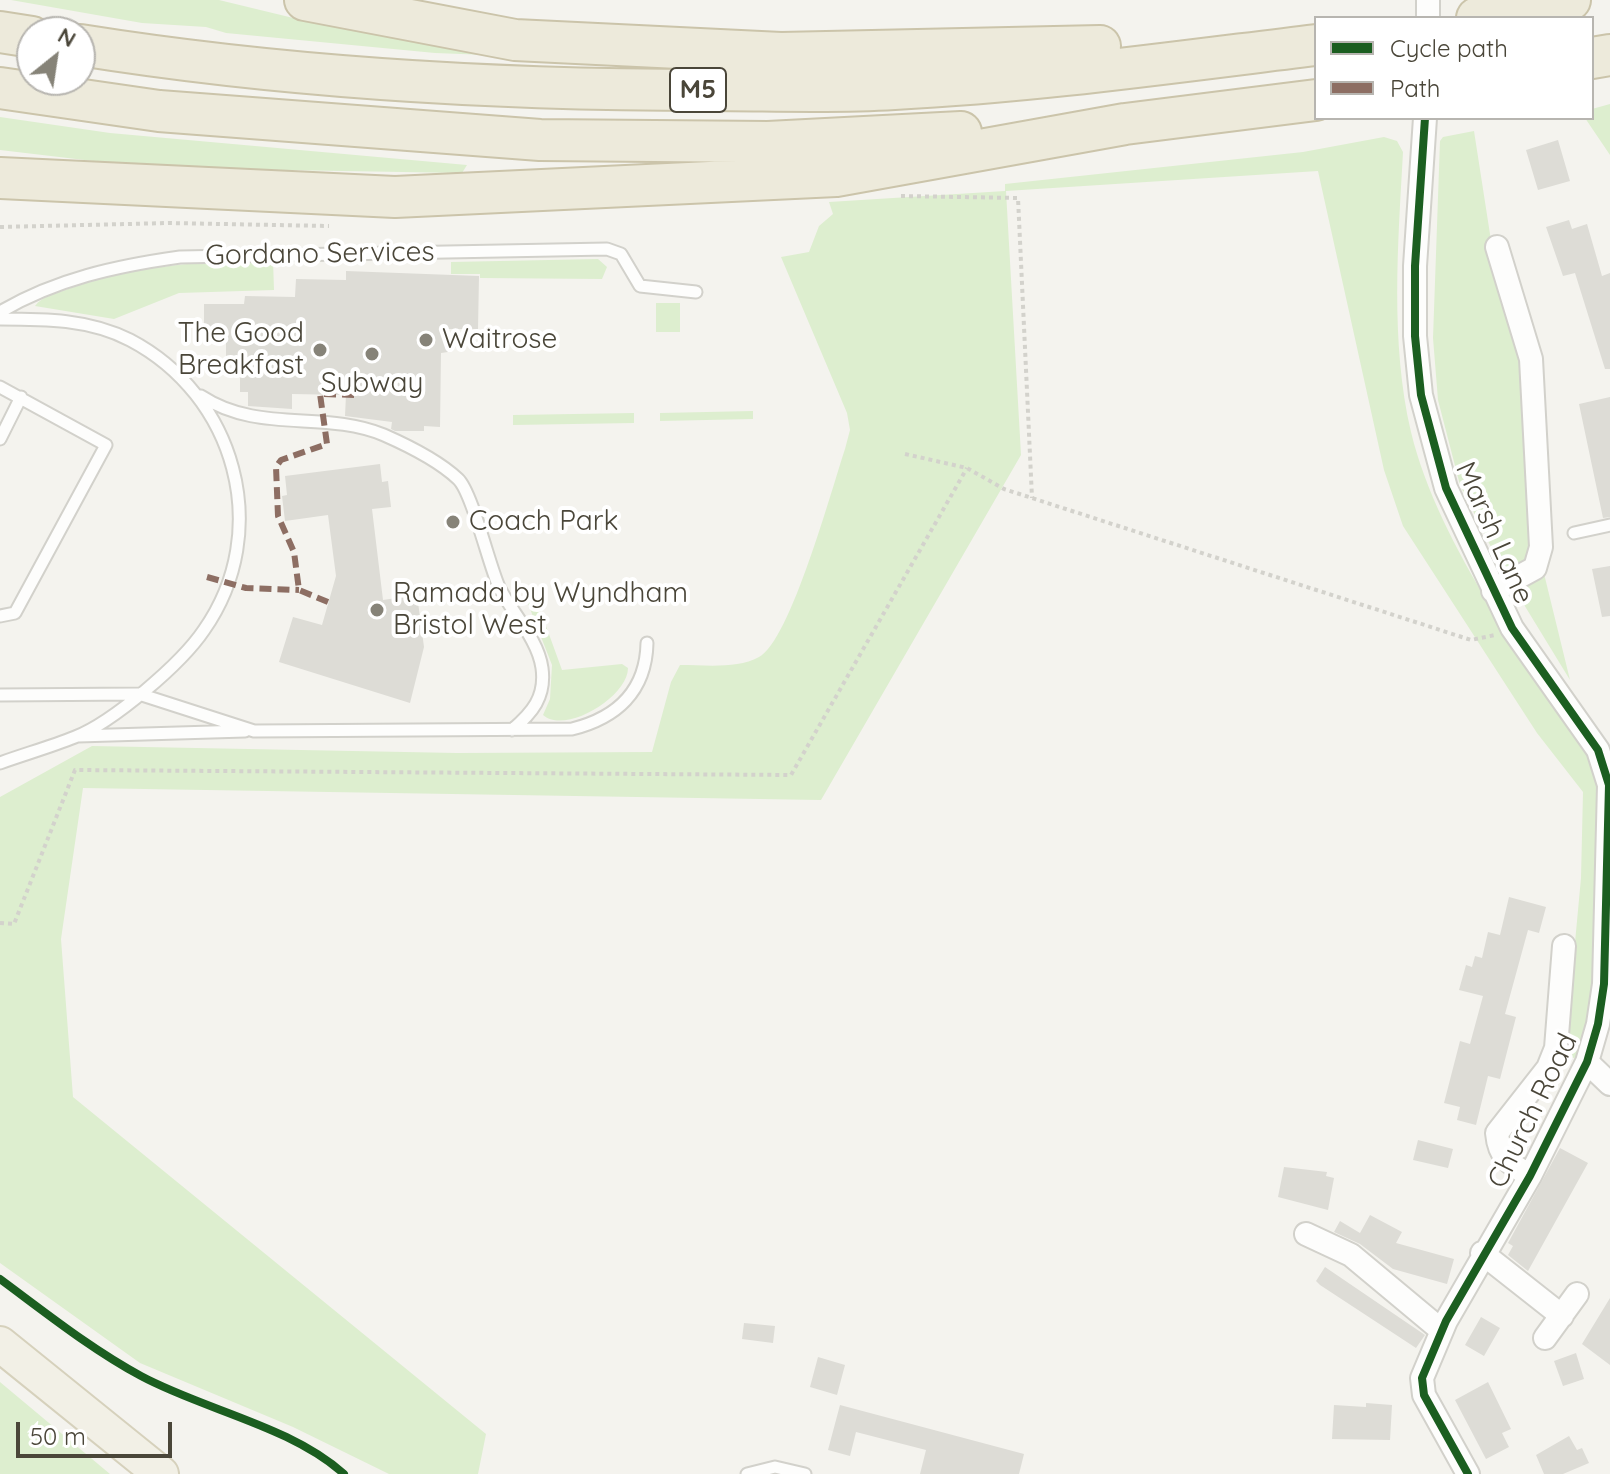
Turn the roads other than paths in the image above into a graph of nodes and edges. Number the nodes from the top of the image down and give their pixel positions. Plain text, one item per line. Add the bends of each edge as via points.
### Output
1 (305, 0) edge
2 (1570, 0) edge
3 (1487, 16) edge
4 (1314, 43) edge
5 (1314, 43) edge
6 (96, 47) edge
7 (0, 88) edge
8 (1314, 100) edge
9 (1425, 120) edge
10 (1125, 124) junction
11 (0, 178) edge
12 (1497, 247) dead end
13 (696, 292) dead end
14 (0, 312) edge
15 (0, 319) edge
16 (0, 387) edge
17 (198, 394) junction
18 (21, 397) junction
19 (0, 439) edge
20 (1610, 525) edge
21 (1574, 533) dead end
22 (1493, 591) junction
23 (0, 616) edge
24 (647, 643) dead end
25 (139, 694) junction
26 (0, 695) edge
27 (512, 730) junction
28 (254, 731) junction
29 (78, 736) junction
30 (1604, 748) edge
31 (0, 763) edge
32 (1558, 955) dead end
33 (1587, 1062) junction
34 (1610, 1084) edge
35 (1530, 1176) junction
36 (1306, 1234) dead end
37 (1482, 1253) junction
38 (1577, 1294) dead end
39 (1562, 1316) junction
40 (1441, 1330) junction
41 (1545, 1338) dead end
42 (0, 1344) edge
43 (161, 1474) edge
44 (747, 1474) edge
45 (805, 1474) edge
46 (1468, 1474) edge

1 - 4 highway, M5 via 515,40 765,52
2 - 3 highway
5 - 6 highway, M5 via 1104,71 893,90 471,85 296,72
7 - 10 highway, M5 via 159,111 540,140 768,142
8 - 10 highway, M5
9 - 22 street, Marsh Lane via 1415,266 1421,395 1446,488
10 - 11 highway, M5 via 836,176 489,193 395,197
12 - 22 street, Marsh Lane via 1531,359 1541,547 1535,568
13 - 14 lane, Gordano Services via 640,286 631,265 607,249 180,257 78,277 28,295
15 - 17 lane via 87,324 128,339 166,361
16 - 18 lane
17 - 25 lane via 235,467 240,508 235,550 206,628 180,660
17 - 27 lane via 224,412 381,434 461,481 500,588 542,667 541,694 533,712
18 - 19 lane
18 - 23 lane via 106,445 15,613
20 - 21 lane
22 - 30 street, Marsh Lane via 1512,628
24 - 27 lane via 631,699 600,722 572,729
25 - 26 lane
25 - 28 lane
25 - 29 lane
27 - 28 lane
28 - 29 lane
29 - 31 lane
30 - 33 street, Church Road via 1609,874 1604,984
32 - 35 street via 1556,1048 1548,1068 1497,1133 1504,1158
33 - 34 street
33 - 35 street, Church Road
35 - 37 street, Church Road
36 - 40 street via 1351,1255
37 - 39 street
37 - 40 street, Church Road
38 - 39 street
39 - 41 street
40 - 46 street, Church Road via 1422,1378 1424,1395
42 - 43 main road
44 - 45 lane via 775,1467

